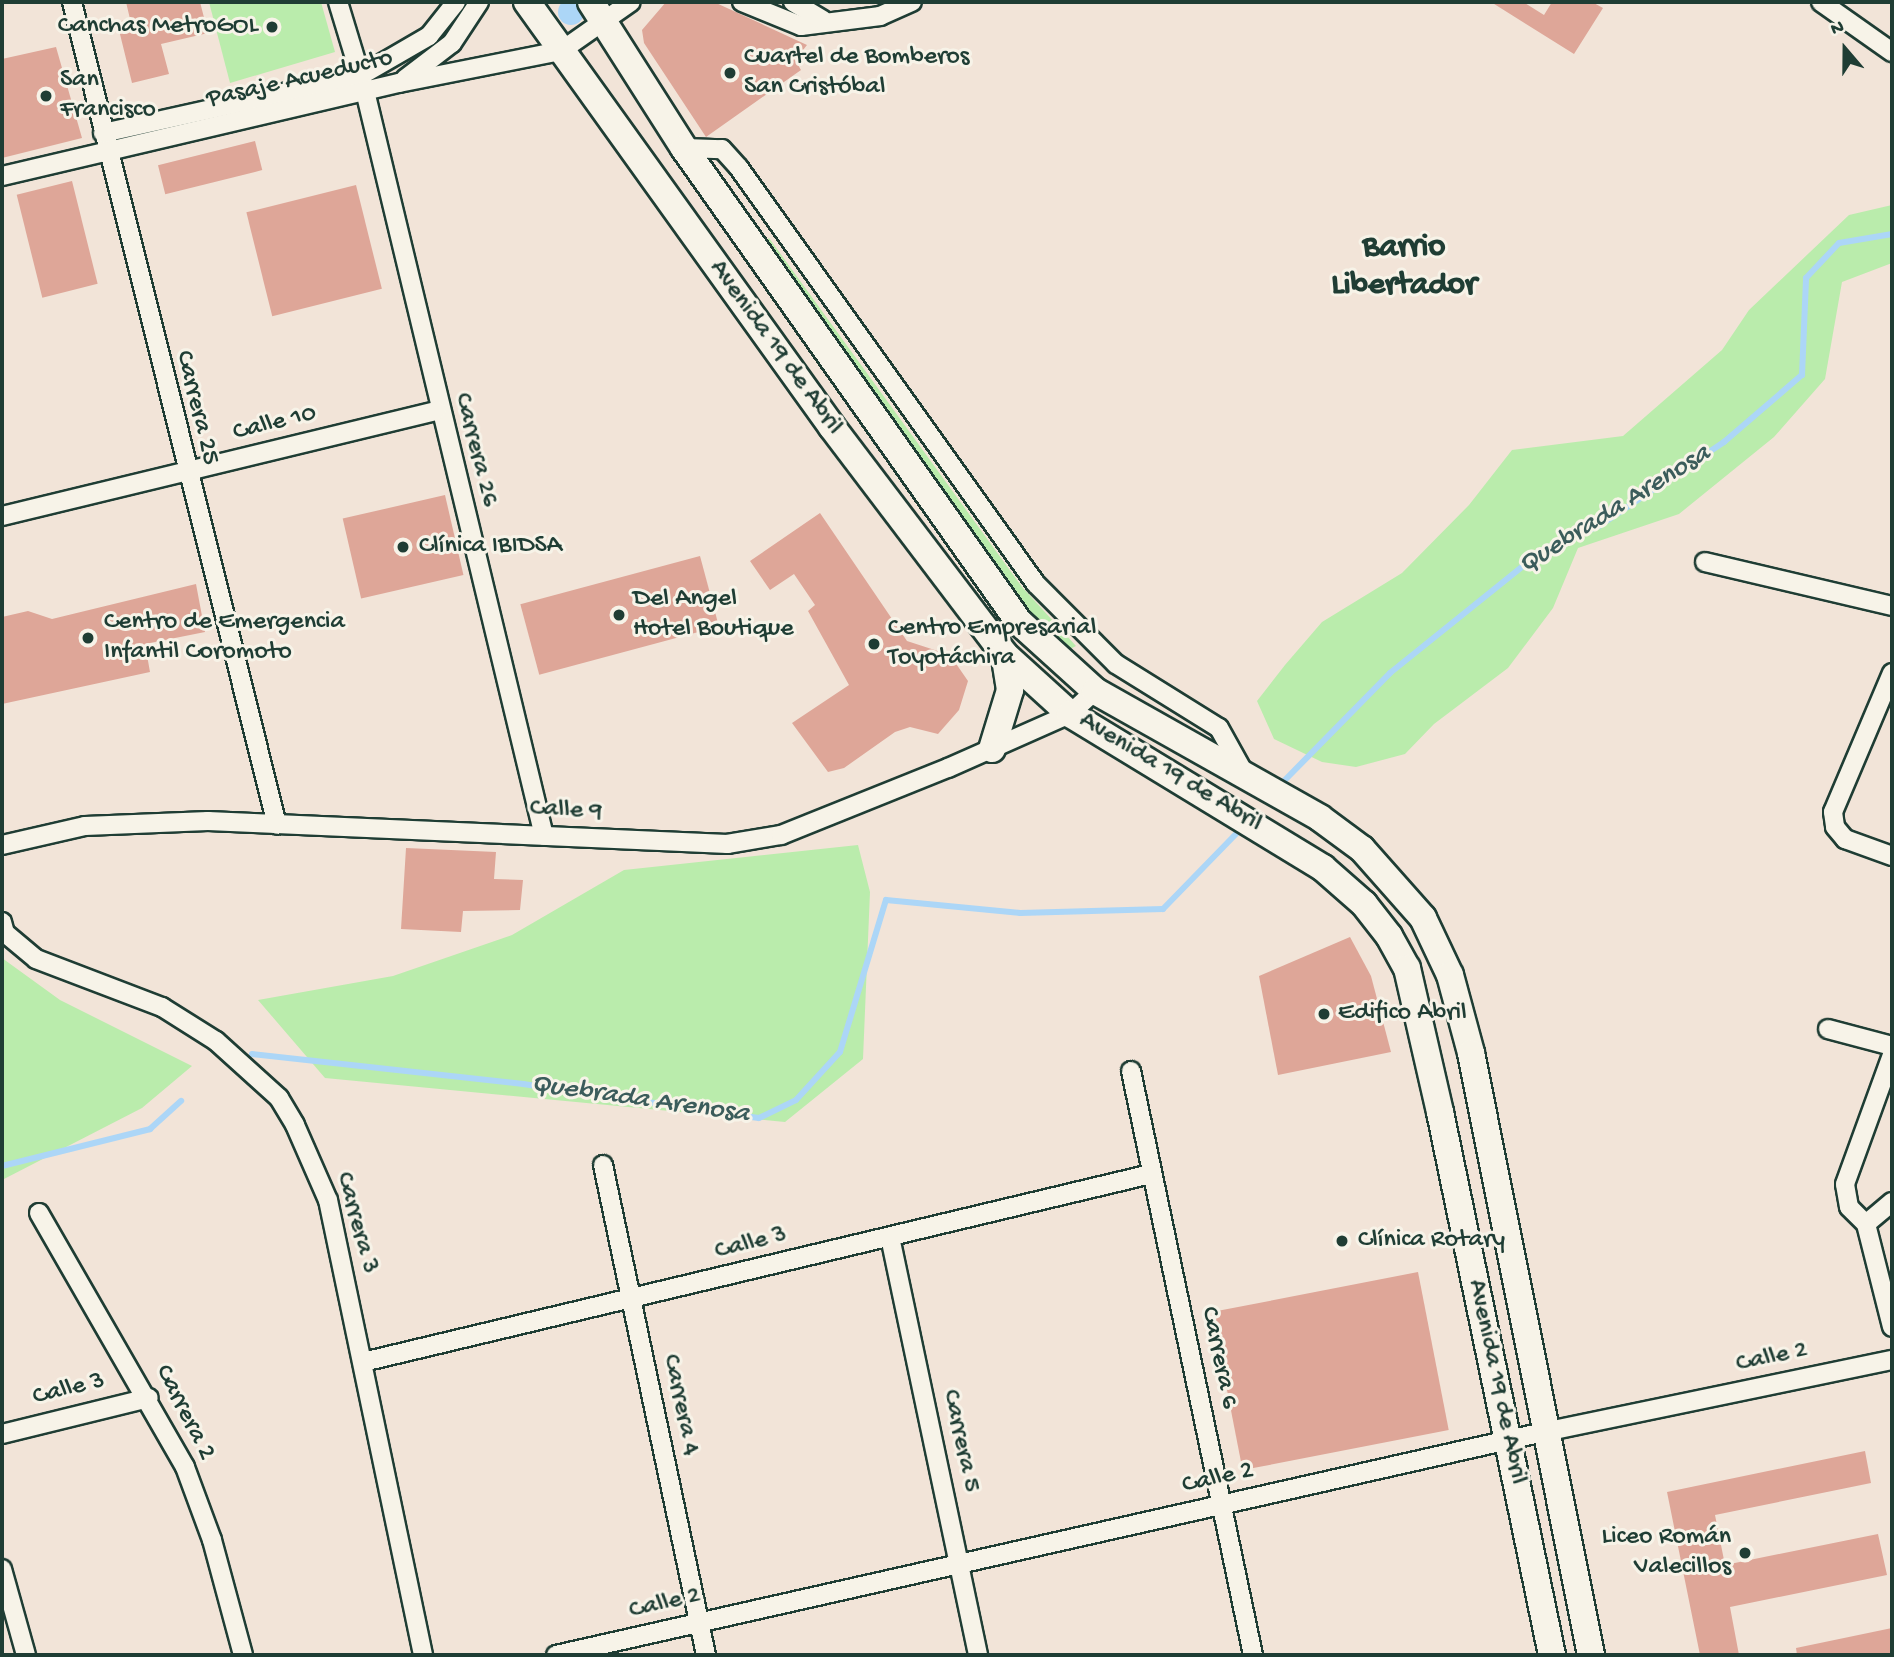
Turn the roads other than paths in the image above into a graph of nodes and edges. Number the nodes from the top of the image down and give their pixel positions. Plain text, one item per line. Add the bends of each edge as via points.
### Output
1 (72, 2) edge
2 (338, 2) edge
3 (456, 2) edge
4 (479, 2) edge
5 (527, 2) edge
6 (631, 2) edge
7 (742, 2) edge
8 (793, 2) edge
9 (912, 2) edge
10 (1831, 4) edge
11 (602, 9) edge
12 (823, 20) junction
13 (561, 51) junction
14 (1892, 52) edge
15 (363, 83) junction
16 (399, 83) junction
17 (103, 133) junction
18 (684, 148) junction
19 (107, 152) junction
20 (2, 176) edge
21 (438, 411) junction
22 (185, 472) junction
23 (2, 516) edge
24 (1705, 562) dead end
25 (1892, 606) edge
26 (1004, 654) junction
27 (1892, 673) edge
28 (1095, 691) junction
29 (1070, 714) junction
30 (992, 749) junction
31 (1243, 771) junction
32 (277, 825) junction
33 (544, 836) junction
34 (2, 845) edge
35 (1892, 856) edge
36 (2, 922) edge
37 (1828, 1029) dead end
38 (1892, 1046) edge
39 (1892, 1055) edge
40 (1131, 1072) dead end
41 (603, 1165) dead end
42 (1151, 1174) junction
43 (1892, 1202) edge
44 (39, 1213) dead end
45 (1866, 1224) junction
46 (890, 1237) junction
47 (632, 1299) junction
48 (1892, 1327) edge
49 (1892, 1360) edge
50 (363, 1362) junction
51 (149, 1398) junction
52 (1544, 1432) junction
53 (2, 1434) edge
54 (1508, 1440) junction
55 (1221, 1505) junction
56 (960, 1566) junction
57 (2, 1569) edge
58 (699, 1623) junction
59 (26, 1655) edge
60 (243, 1655) edge
61 (422, 1655) edge
62 (556, 1655) edge
63 (706, 1655) edge
64 (978, 1655) edge
65 (1253, 1655) edge
66 (1552, 1655) edge
67 (1591, 1655) edge

1 - 17 street, Carrera 25
2 - 15 street, Carrera 26
3 - 15 street via 429,36
4 - 16 street via 452,43
5 - 13 main road, Avenida 19 de Abril
6 - 11 street, Pasaje Acueducto
7 - 12 street via 801,26
8 - 12 street
9 - 12 street via 880,16
10 - 14 street
11 - 13 street, Pasaje Acueducto
11 - 18 main road, Avenida 19 de Abril
13 - 16 street, Pasaje Acueducto
13 - 26 main road, Avenida 19 de Abril via 831,427
15 - 16 street, Pasaje Acueducto
15 - 17 street
15 - 19 street, Pasaje Acueducto
15 - 21 street, Carrera 26
17 - 19 street, Carrera 25
18 - 28 main road, Avenida 19 de Abril via 986,580 1028,631
18 - 31 street via 722,149 739,168 1036,584 1116,664 1219,728
19 - 20 street, Pasaje Acueducto
19 - 22 street, Carrera 25
21 - 22 street, Calle 10
21 - 33 street, Carrera 26
22 - 23 street, Calle 10
22 - 32 street, Carrera 25
24 - 25 street
26 - 29 main road, Avenida 19 de Abril
26 - 30 main road via 1010,691
27 - 35 street via 1833,812 1835,827 1845,839
28 - 29 street, Calle 9
28 - 31 main road, Avenida 19 de Abril
29 - 30 street, Calle 9
29 - 54 main road, Avenida 19 de Abril via 1323,868 1364,904 1389,936 1407,968
30 - 33 street, Calle 9 via 781,835 727,844
31 - 52 main road, Avenida 19 de Abril via 1362,849 1423,918 1450,975 1471,1053
32 - 33 street, Calle 9
32 - 34 street, Calle 9 via 86,826
36 - 50 street, Carrera 3 via 5,933 36,959 162,1007 216,1041 279,1098 328,1200
37 - 38 street
39 - 45 street via 1845,1184 1849,1207
40 - 42 street, Carrera 6
41 - 47 street, Carrera 4
42 - 46 street, Calle 3
42 - 55 street, Carrera 6
43 - 45 street
44 - 51 street, Carrera 2
45 - 48 street
46 - 47 street, Calle 3
46 - 56 street, Carrera 5
47 - 50 street, Calle 3
47 - 58 street, Carrera 4
49 - 52 street, Calle 2
50 - 61 street, Carrera 3
51 - 53 street, Calle 3
51 - 60 street, Carrera 2 via 185,1467 212,1540
52 - 54 street, Calle 2
52 - 67 main road, Avenida 19 de Abril
54 - 55 street, Calle 2
54 - 66 main road, Avenida 19 de Abril
55 - 56 street, Calle 2
55 - 65 street, Carrera 6
56 - 58 street, Calle 2
56 - 64 street, Carrera 5
57 - 59 street
58 - 62 street, Calle 2
58 - 63 street, Carrera 4

